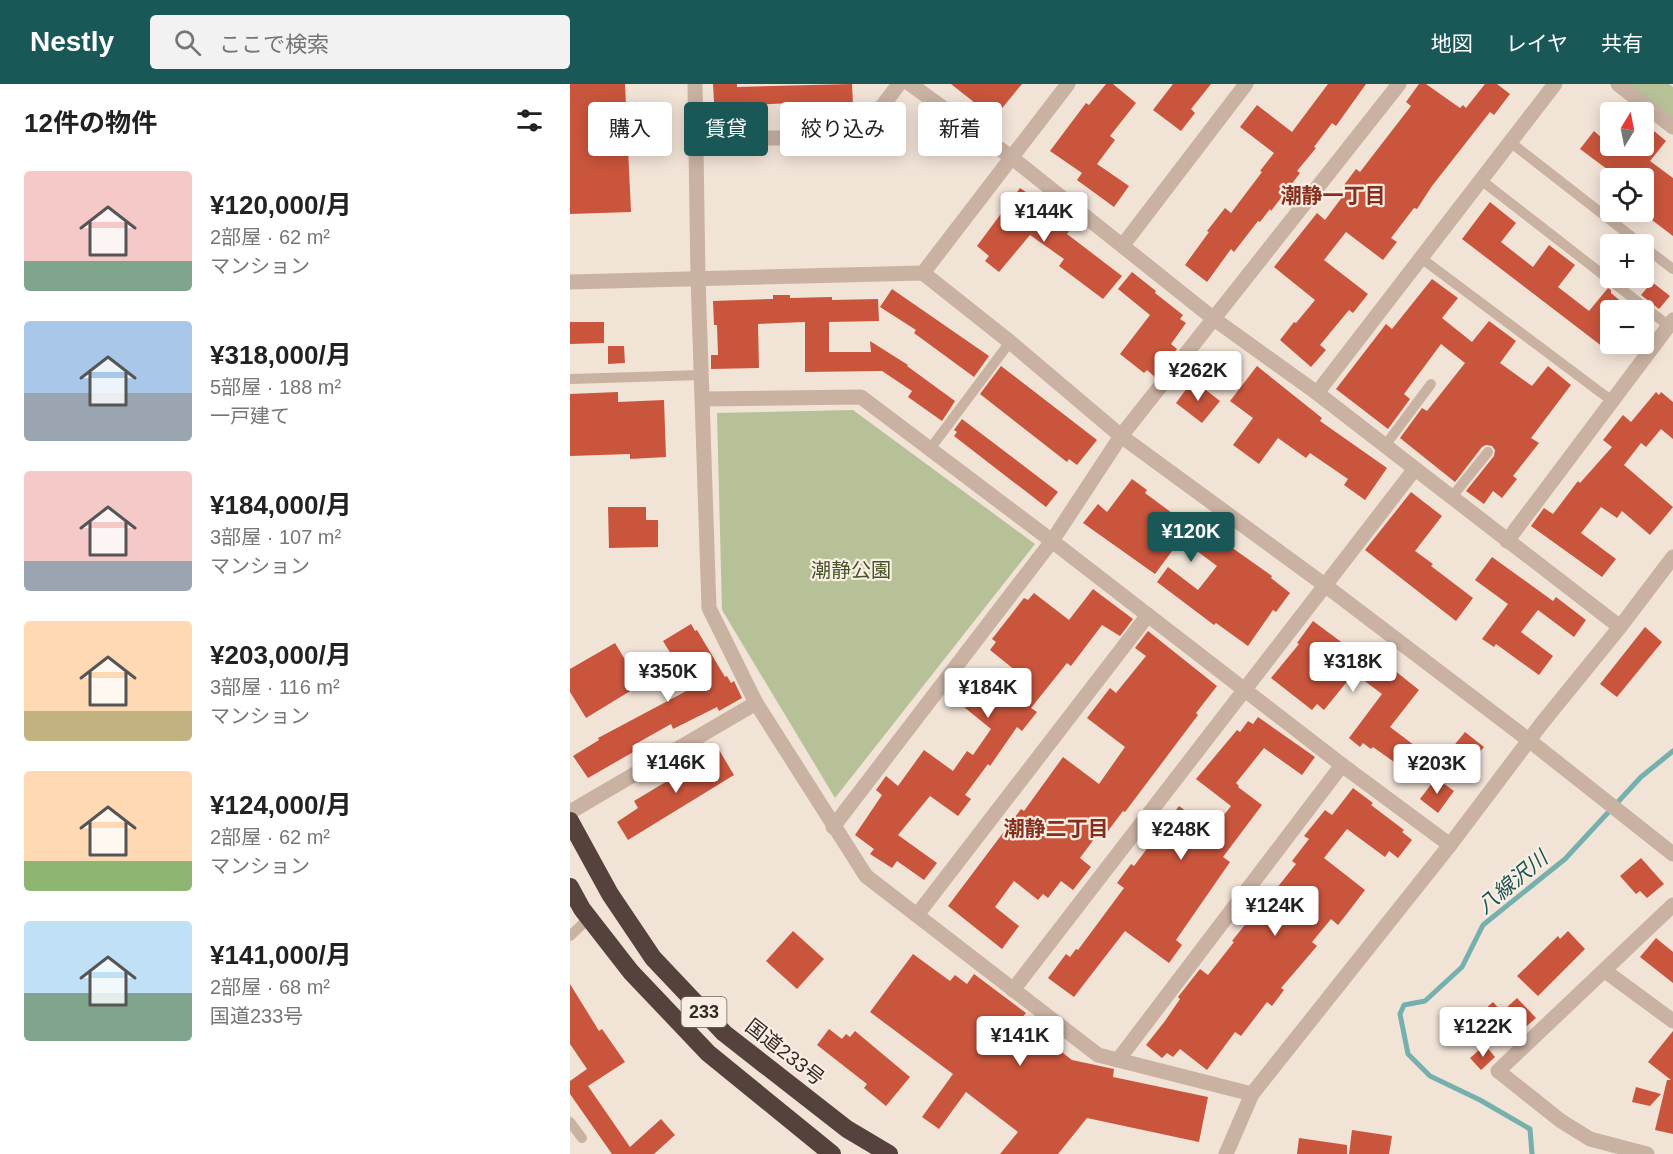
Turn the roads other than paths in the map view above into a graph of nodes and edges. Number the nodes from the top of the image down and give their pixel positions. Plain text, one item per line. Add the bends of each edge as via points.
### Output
1 (695, 84) edge
2 (899, 84) edge
3 (910, 84) edge
4 (1068, 84) edge
5 (1246, 84) edge
6 (1399, 84) edge
7 (1555, 84) edge
8 (1618, 84) edge
9 (696, 102) edge
10 (1673, 127) edge
11 (768, 138) edge
12 (1510, 142) junction
13 (697, 156) edge
14 (1011, 157) junction
15 (1481, 180) junction
16 (1628, 234) edge
17 (1123, 245) junction
18 (1654, 254) edge
19 (1421, 258) junction
20 (1673, 269) edge
21 (923, 273) junction
22 (698, 278) junction
23 (570, 282) edge
24 (1214, 319) junction
25 (1671, 323) edge
26 (1010, 342) junction
27 (702, 375) junction
28 (570, 379) edge
29 (1431, 384) dead end
30 (1317, 393) junction
31 (703, 399) junction
32 (1612, 401) junction
33 (1121, 436) junction
34 (1384, 447) junction
35 (930, 449) junction
36 (1488, 452) dead end
37 (1414, 470) junction
38 (1451, 498) junction
39 (1052, 540) junction
40 (1507, 541) junction
41 (1673, 557) edge
42 (1326, 586) junction
43 (1148, 615) junction
44 (1620, 627) junction
45 (1245, 689) junction
46 (756, 703) junction
47 (1530, 741) junction
48 (1342, 765) junction
49 (570, 812) edge
50 (570, 821) edge
51 (833, 826) junction
52 (1450, 845) junction
53 (1673, 854) edge
54 (570, 887) edge
55 (1673, 905) edge
56 (917, 915) junction
57 (589, 918) junction
58 (570, 936) edge
59 (1605, 970) junction
60 (1013, 990) junction
61 (1673, 1021) edge
62 (1118, 1060) junction
63 (1252, 1094) junction
64 (570, 1122) edge
65 (582, 1138) dead end
66 (832, 1154) edge
67 (889, 1154) edge
68 (1226, 1154) edge
69 (1647, 1154) edge

1 - 9 street
2 - 11 street via 858,138
3 - 14 street
4 - 14 street
5 - 17 street
6 - 24 street
7 - 12 street
8 - 10 street
12 - 15 street
12 - 16 lane
13 - 22 street
14 - 17 street
14 - 21 street
15 - 19 street
15 - 25 lane
17 - 24 street
18 - 20 lane
19 - 30 street
19 - 32 lane
21 - 22 street
21 - 26 street
22 - 23 street
22 - 27 street
24 - 30 street
24 - 33 street
25 - 32 street
26 - 33 street
26 - 35 lane
27 - 28 lane
27 - 31 street
29 - 34 lane
30 - 34 street
31 - 35 street via 861,397
31 - 46 street via 709,608
32 - 40 street
33 - 39 street
33 - 42 street
34 - 37 street
35 - 39 street
36 - 38 lane
37 - 38 street
37 - 42 street
38 - 40 street
39 - 43 street
39 - 51 street
40 - 44 street
41 - 44 street
42 - 45 street
42 - 47 street
43 - 45 street
43 - 56 street
44 - 47 street
45 - 48 street
45 - 60 street
46 - 49 street
46 - 51 street
47 - 52 street
47 - 53 street
48 - 52 street
48 - 62 street
50 - 67 highway, 国道233号 / 233 via 610,894 653,958 724,1033 847,1129
51 - 56 street via 866,876
52 - 63 street
54 - 57 highway, 233
55 - 59 street
56 - 60 street
57 - 58 lane
57 - 66 highway, 233 via 631,972 708,1053
59 - 61 street
59 - 69 street via 1498,1071 1590,1139
60 - 62 street via 1098,1055
62 - 63 street
63 - 68 street
64 - 65 lane

